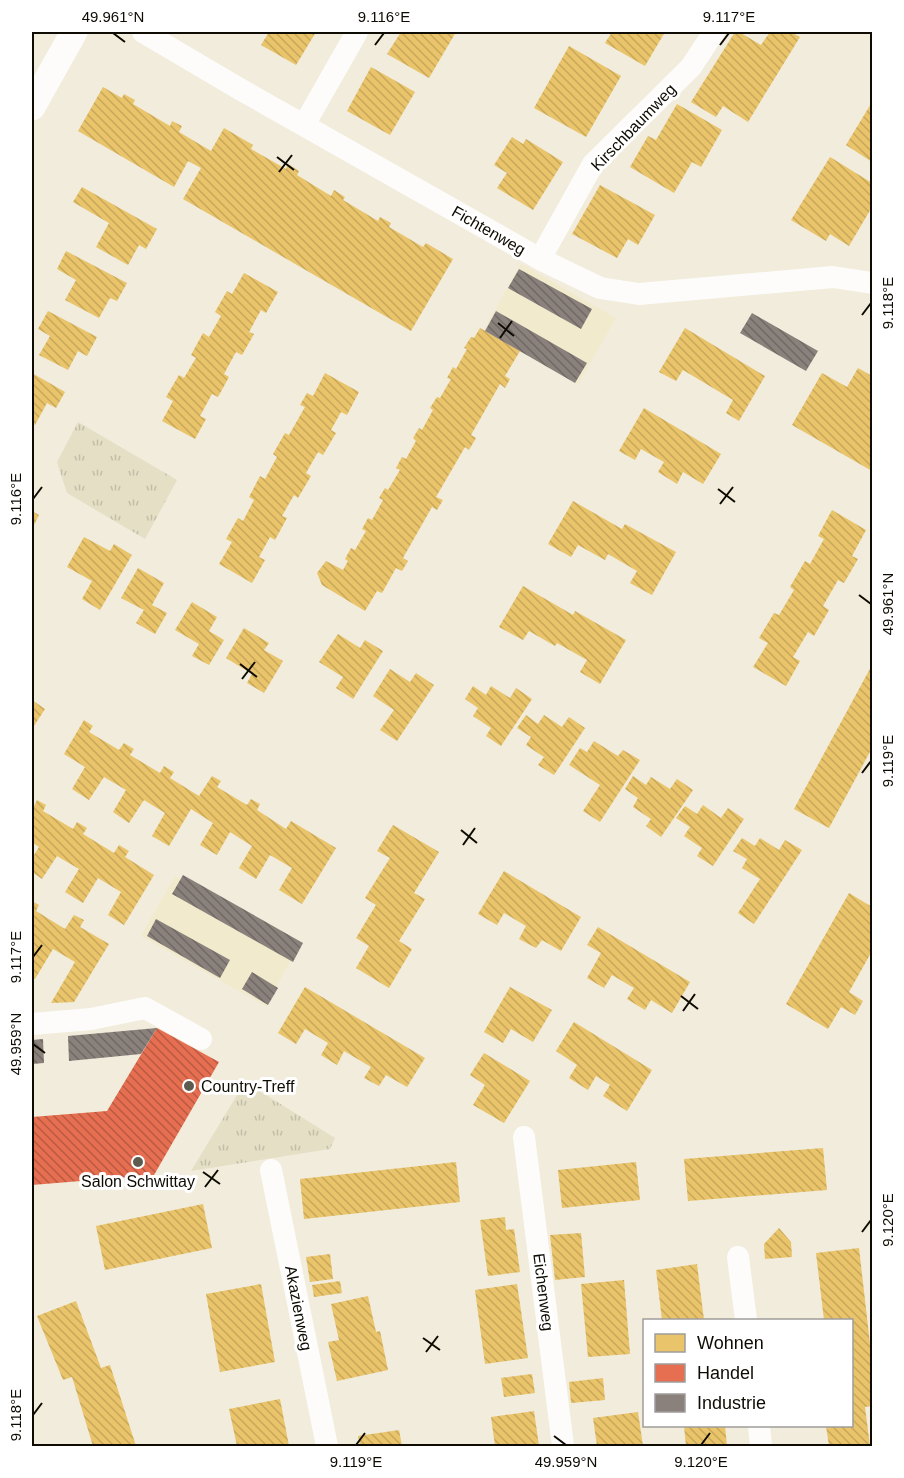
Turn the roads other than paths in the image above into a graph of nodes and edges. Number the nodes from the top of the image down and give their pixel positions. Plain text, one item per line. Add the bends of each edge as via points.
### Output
1 (74, 32) edge
2 (143, 32) edge
3 (357, 32) edge
4 (714, 32) edge
5 (32, 107) edge
6 (304, 125) junction
7 (540, 259) junction
8 (871, 278) edge
9 (32, 1024) edge
10 (201, 1039) dead end
11 (524, 1137) dead end
12 (271, 1170) dead end
13 (738, 1257) dead end
14 (746, 1319) edge
15 (759, 1427) edge
16 (327, 1446) edge
17 (563, 1446) edge
18 (761, 1446) edge

1 - 5 street
2 - 6 street, Fichtenweg
3 - 6 street
4 - 7 street, Kirschbaumweg via 691,68 593,164
6 - 7 street, Fichtenweg
7 - 8 street, Fichtenweg via 600,288 639,294 833,277
9 - 10 street via 91,1019 146,1008
11 - 17 street, Eichenweg
12 - 16 street, Akazienweg
13 - 14 street
15 - 18 street

